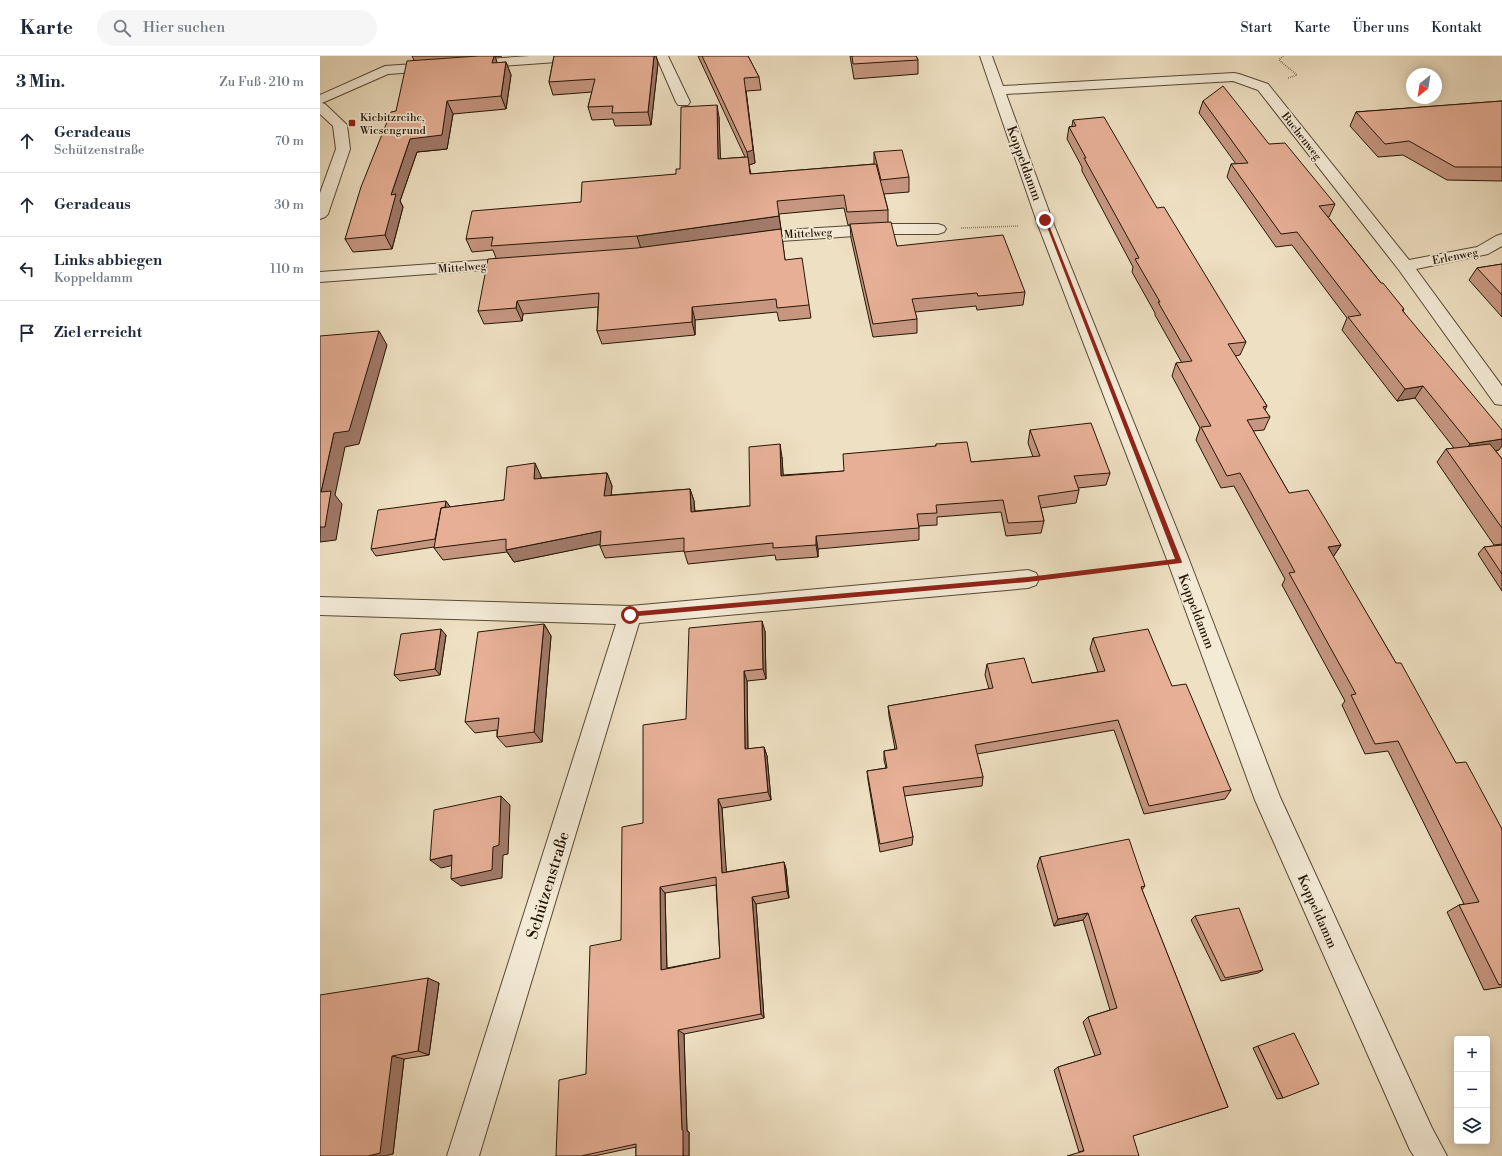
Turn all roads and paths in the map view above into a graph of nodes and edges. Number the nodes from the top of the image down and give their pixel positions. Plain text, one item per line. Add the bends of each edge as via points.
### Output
1 (392, 56) edge
2 (585, 56) edge
3 (662, 56) edge
4 (986, 56) edge
5 (385, 70) junction
6 (998, 90) junction
7 (320, 100) edge
8 (682, 102) dead end
9 (320, 108) edge
10 (320, 214) edge
11 (1012, 226) dead end
12 (938, 229) joint
13 (1502, 239) edge
14 (738, 240) edge
15 (532, 262) edge
16 (1405, 266) junction
17 (320, 277) edge
18 (1502, 399) edge
19 (1179, 562) junction
20 (1028, 579) joint
21 (320, 606) edge
22 (630, 615) junction
23 (463, 1156) edge
24 (1431, 1156) edge

1 - 5 street
2 - 5 street
3 - 8 street
4 - 6 street, Koppeldamm
5 - 7 street
6 - 16 street, Buchenweg via 1234,77 1263,86
6 - 19 street, Koppeldamm via 1046,225
9 - 10 street via 340,125 343,149
11 - 12 path
12 - 14 street, Mittelweg via 884,229 776,235
13 - 16 street, Erlenweg via 1482,252
15 - 17 street, Mittelweg
16 - 18 street, Buchenweg
19 - 20 path
19 - 24 street, Koppeldamm via 1268,800 1421,1139
20 - 22 street
21 - 22 street
22 - 23 street, Schützenstraße

